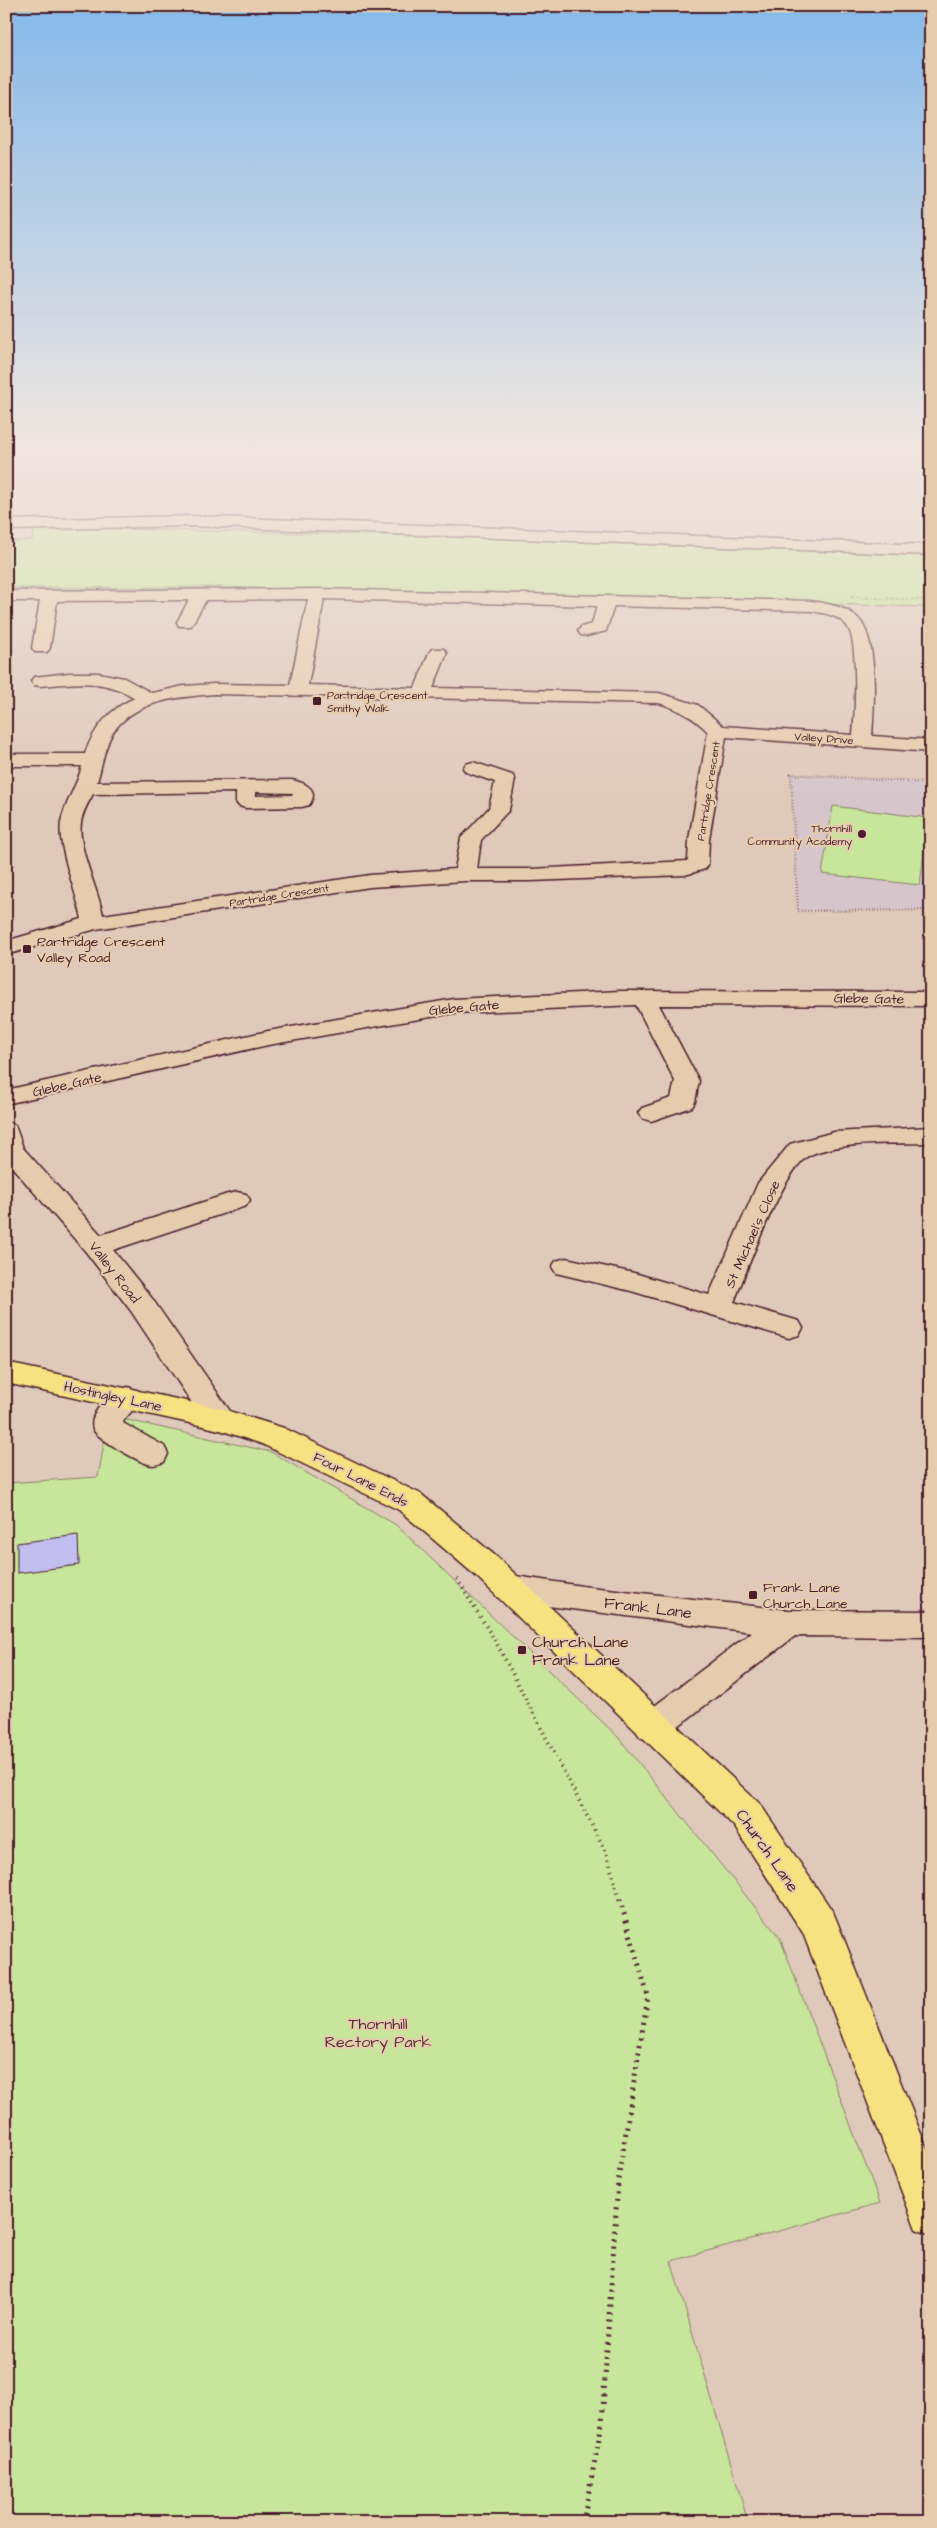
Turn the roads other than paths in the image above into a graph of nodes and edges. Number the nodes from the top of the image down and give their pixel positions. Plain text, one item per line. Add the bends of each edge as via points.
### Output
1 (201, 594) junction
2 (316, 594) junction
3 (6, 596) edge
4 (49, 596) junction
5 (607, 600) junction
6 (185, 622) dead end
7 (587, 631) dead end
8 (41, 648) dead end
9 (438, 653) dead end
10 (40, 681) dead end
11 (298, 691) junction
12 (422, 692) junction
13 (149, 699) junction
14 (718, 731) junction
15 (862, 740) junction
16 (929, 752) edge
17 (6, 760) edge
18 (93, 760) junction
19 (473, 768) dead end
20 (246, 786) junction
21 (85, 788) junction
22 (465, 875) junction
23 (94, 922) junction
24 (6, 948) edge
25 (644, 998) junction
26 (931, 999) edge
27 (6, 1097) edge
28 (651, 1113) dead end
29 (931, 1135) edge
30 (8, 1144) edge
31 (238, 1200) dead end
32 (96, 1246) junction
33 (566, 1267) dead end
34 (718, 1308) junction
35 (789, 1328) dead end
36 (6, 1373) edge
37 (128, 1398) junction
38 (219, 1420) junction
39 (154, 1454) dead end
40 (498, 1577) junction
41 (788, 1623) junction
42 (931, 1624) edge
43 (652, 1727) junction
44 (931, 2214) edge

1 - 2 street
1 - 4 street
1 - 6 street
2 - 5 street
2 - 11 street
3 - 4 street
4 - 8 street
5 - 7 street via 600,627
5 - 15 street via 812,606 846,616 857,627 864,670
9 - 12 street
10 - 13 street via 110,680
11 - 12 street, Partridge Crescent
11 - 13 street, Partridge Crescent via 186,691
12 - 14 street, Partridge Crescent via 660,698 700,712
13 - 18 street, Partridge Crescent via 129,710 104,731
14 - 15 street, Valley Drive
14 - 22 street, Partridge Crescent via 699,839 698,864 685,869
15 - 16 street, Valley Drive
17 - 18 street
18 - 21 street, Partridge Crescent
19 - 22 street via 505,779 499,810 471,838
20 - 20 street via 299,788 302,801 246,802
20 - 21 street
21 - 23 street, Partridge Crescent via 70,828 74,857
22 - 23 street, Partridge Crescent via 370,881
23 - 24 street, Partridge Crescent
25 - 26 street, Glebe Gate
25 - 27 street, Glebe Gate via 454,1006 268,1038
25 - 28 street via 687,1081 684,1102
29 - 34 street, St Michael's Close via 834,1140 799,1150 771,1183
30 - 32 street, Valley Road
31 - 32 street
32 - 38 street, Valley Road via 141,1304
33 - 34 street via 643,1284
34 - 35 street
36 - 37 main road, Hostingley Lane
37 - 38 main road, Hostingley Lane
37 - 39 street via 109,1416 108,1428
38 - 40 main road, Four Lane Ends via 273,1436 410,1502
40 - 41 street, Frank Lane via 582,1599
40 - 43 main road, Church Lane
41 - 42 street, Frank Lane
41 - 43 street
43 - 44 main road, Church Lane via 747,1815 819,1924

